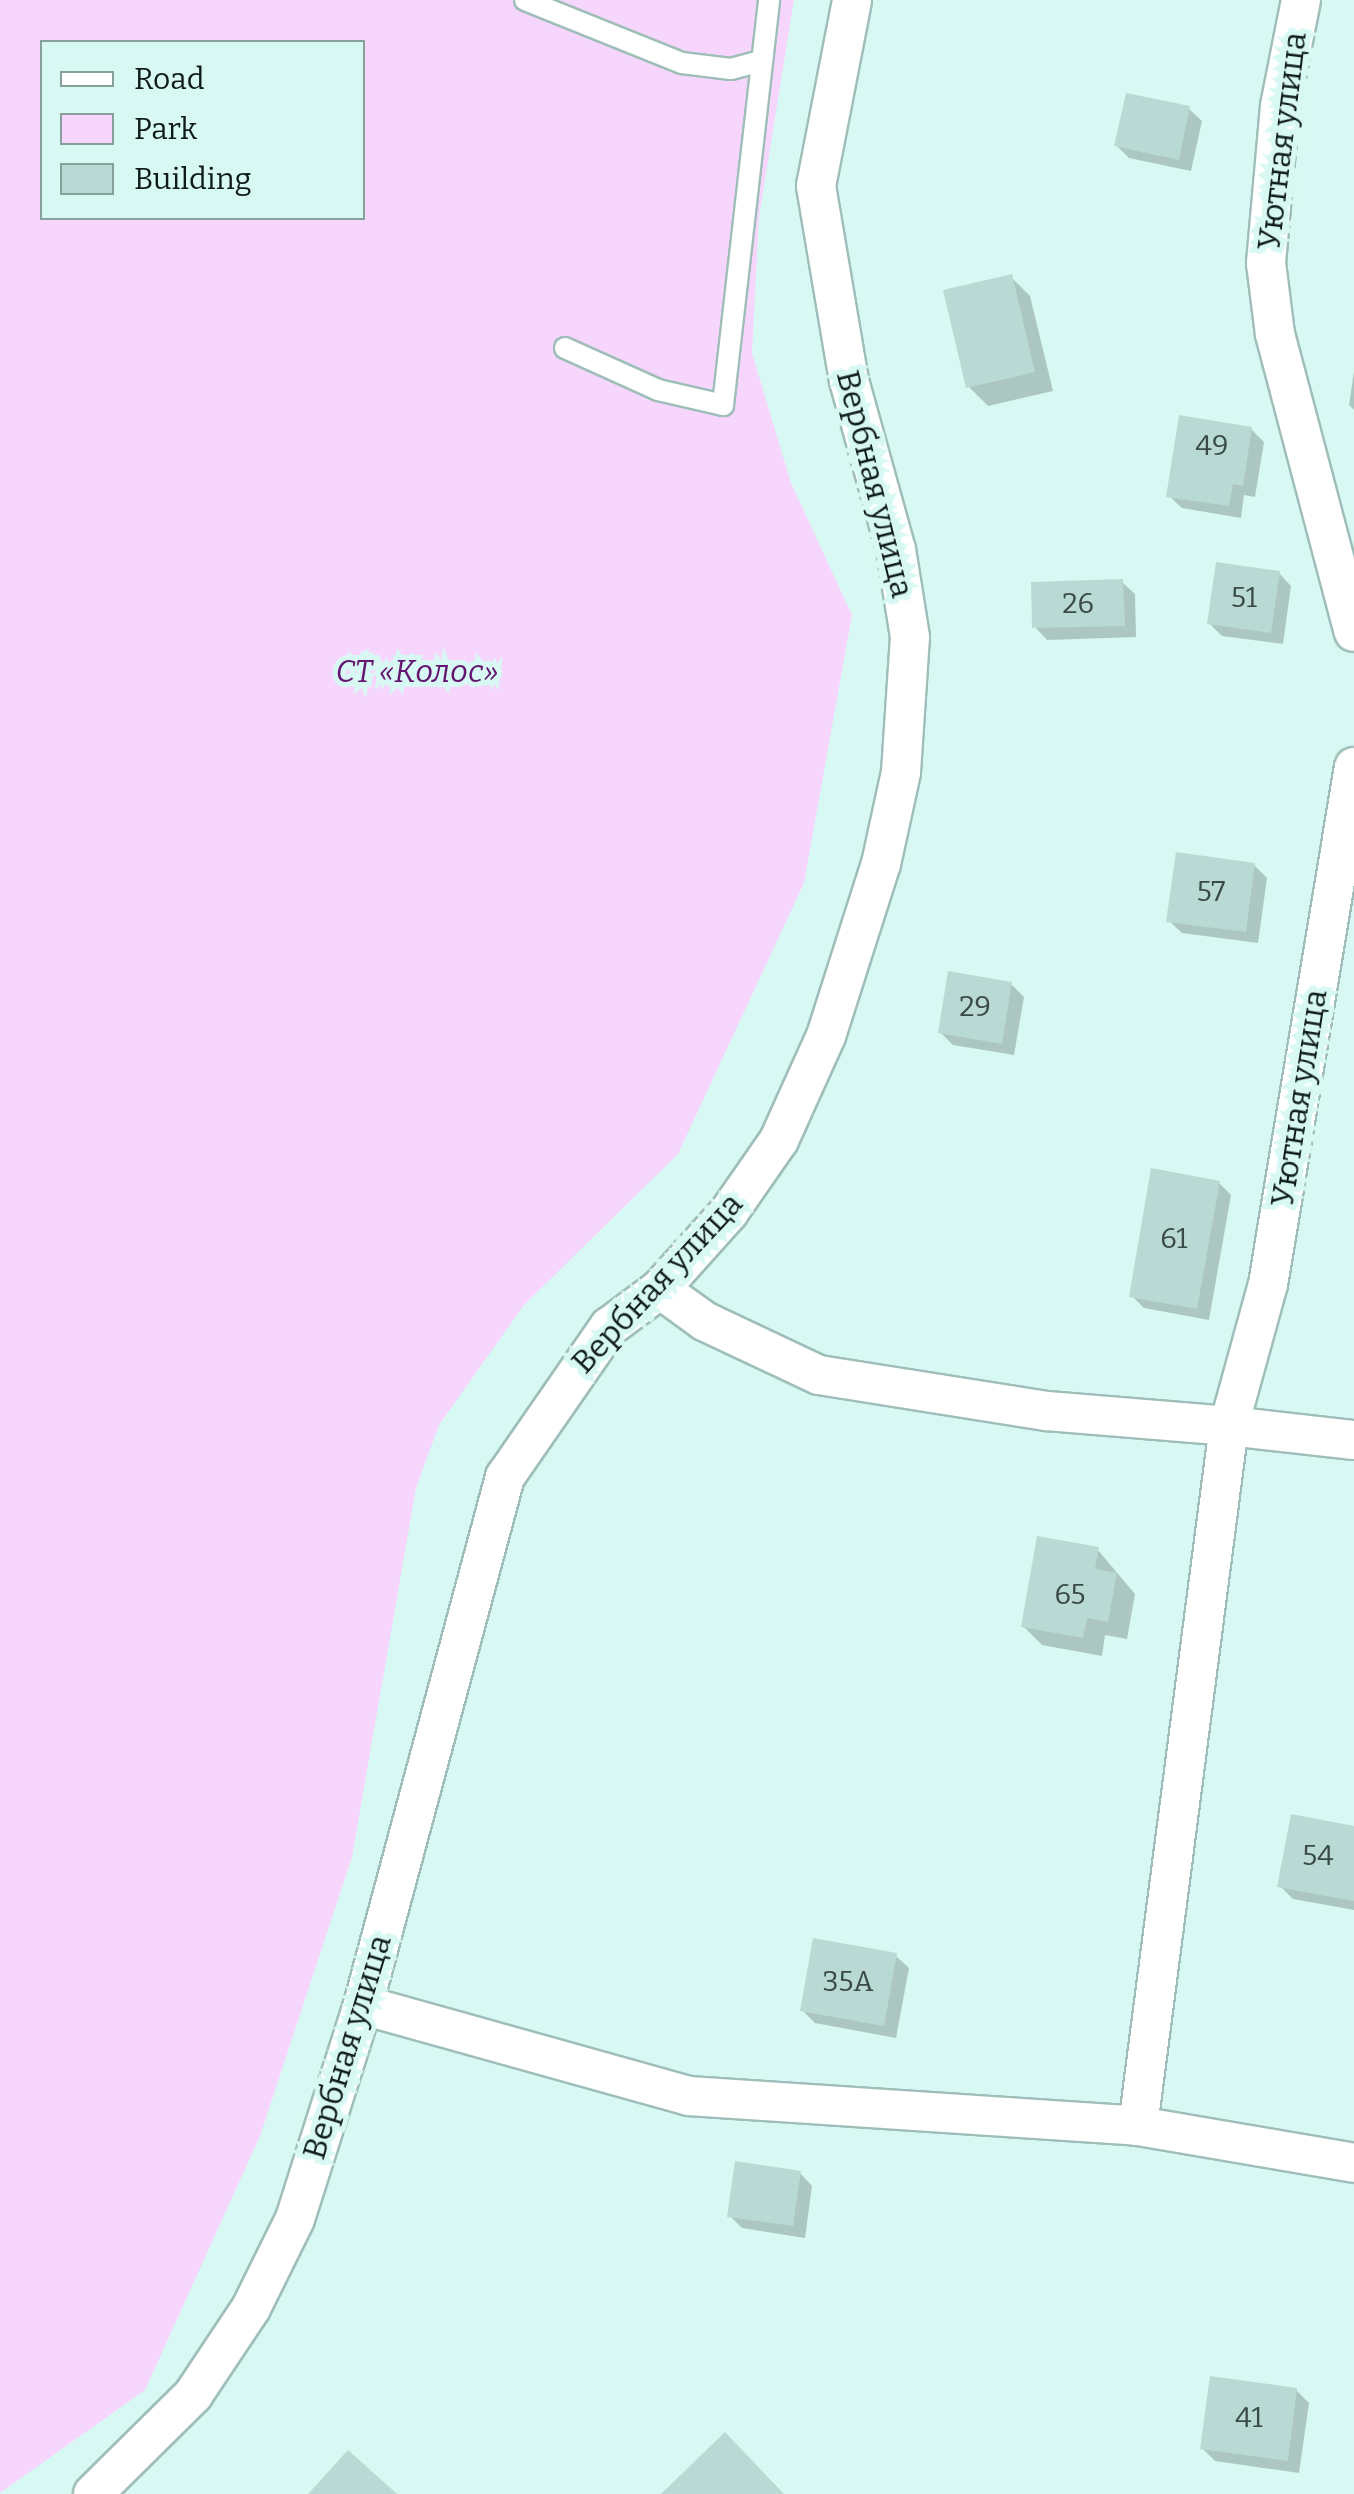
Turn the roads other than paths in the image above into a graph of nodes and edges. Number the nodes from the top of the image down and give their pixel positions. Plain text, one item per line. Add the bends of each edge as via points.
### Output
1 (525, 0) edge
2 (769, 0) edge
3 (852, 0) edge
4 (1302, 0) edge
5 (761, 61) junction
6 (565, 348) dead end
7 (1354, 632) edge
8 (1354, 767) edge
9 (660, 1289) junction
10 (1229, 1426) junction
11 (1354, 1440) edge
12 (363, 2006) junction
13 (1138, 2126) junction
14 (1354, 2162) edge
15 (94, 2494) edge

1 - 5 lane via 682,63 720,69
2 - 5 lane
3 - 9 street, Вербная улица via 816,186 849,381 896,550 910,637 901,772 826,1036 779,1140 729,1212
4 - 7 street, Уютная улица via 1280,106 1266,263 1275,334
5 - 6 lane via 723,405 658,390
8 - 10 street, Уютная улица via 1268,1284
9 - 10 street via 704,1322 819,1375 1047,1411
9 - 12 street, Вербная улица via 609,1326 505,1477
10 - 11 street
10 - 13 street, Уютная улица
12 - 13 street via 689,2096
12 - 15 street, Вербная улица via 295,2219 251,2308 193,2395
13 - 14 street

